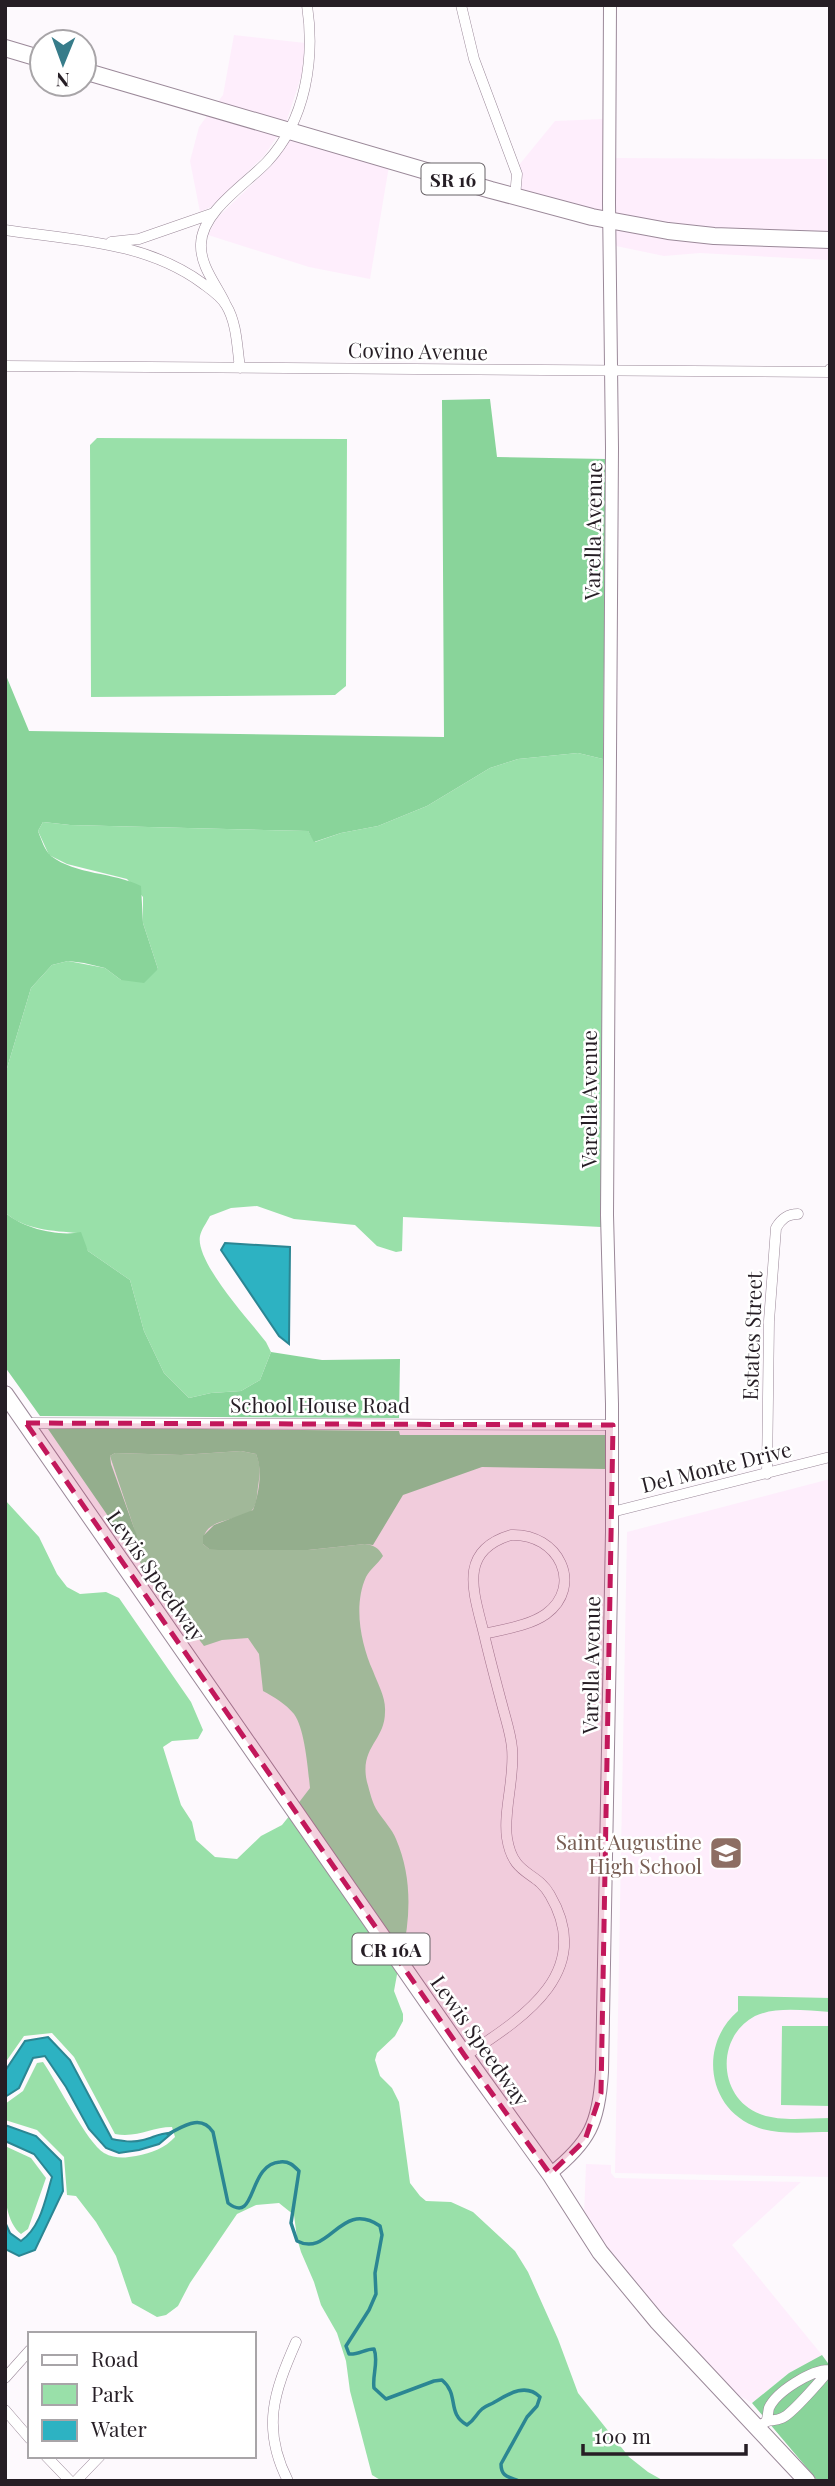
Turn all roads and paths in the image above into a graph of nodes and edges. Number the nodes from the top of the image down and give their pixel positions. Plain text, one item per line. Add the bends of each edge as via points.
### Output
1 (307, 5) edge
2 (461, 5) edge
3 (610, 5) edge
4 (5, 48) edge
5 (28, 55) edge
6 (98, 75) edge
7 (289, 130) junction
8 (515, 197) junction
9 (214, 213) junction
10 (609, 220) junction
11 (5, 230) edge
12 (830, 240) edge
13 (100, 243) junction
14 (225, 303) junction
15 (5, 366) edge
16 (240, 368) junction
17 (612, 370) junction
18 (830, 371) edge
19 (798, 1214) dead end
20 (5, 1394) edge
21 (26, 1423) junction
22 (612, 1425) junction
23 (830, 1457) edge
24 (767, 1474) junction
25 (612, 1512) junction
26 (484, 1634) junction
27 (465, 2056) junction
28 (550, 2174) junction
29 (296, 2342) dead end
30 (28, 2352) edge
31 (829, 2370) edge
32 (5, 2378) edge
33 (5, 2410) edge
34 (762, 2424) junction
35 (28, 2437) edge
36 (48, 2458) edge
37 (98, 2458) edge
38 (70, 2481) edge
39 (76, 2481) edge
40 (288, 2481) edge
41 (807, 2481) edge

1 - 7 street via 310,60
2 - 8 street via 474,59 517,174
3 - 10 street, Varella Avenue
4 - 5 main road
6 - 7 main road, SR 16
7 - 8 main road, SR 16
7 - 9 street via 268,161
8 - 10 main road, SR 16
9 - 13 street via 139,239
9 - 14 street via 204,229 201,255
10 - 12 main road, SR 16 via 714,236
10 - 17 street, Varella Avenue
11 - 13 street
13 - 14 street via 158,260 194,277
14 - 16 street via 234,324
15 - 16 street, Covino Avenue
16 - 17 street, Covino Avenue
17 - 18 street, Covino Avenue
17 - 22 street, Varella Avenue via 607,1215
19 - 24 street, Estates Street via 787,1216 776,1228 769,1321
20 - 21 main road, Lewis Speedway / CR 16A
21 - 22 street, School House Road
21 - 27 main road, Lewis Speedway / CR 16A
22 - 25 street, Varella Avenue
23 - 24 street, Del Monte Drive
24 - 25 street, Del Monte Drive
25 - 28 street, Varella Avenue via 601,2093 585,2140
26 - 26 street via 472,1584 482,1553 511,1535 542,1541 558,1556 562,1567 559,1600 533,1620
26 - 27 street via 512,1745 507,1835 511,1857 549,1893 561,1918 564,1940 560,1970 541,1998
27 - 28 main road, Lewis Speedway / CR 16A
28 - 34 main road, Lewis Speedway / CR 16A via 627,2288
29 - 40 street via 274,2400 273,2431
30 - 32 street
31 - 34 street via 782,2418
31 - 34 street via 812,2372 792,2385 770,2406
33 - 35 street
34 - 41 main road, Lewis Speedway / CR 16A
36 - 38 street
37 - 39 street

